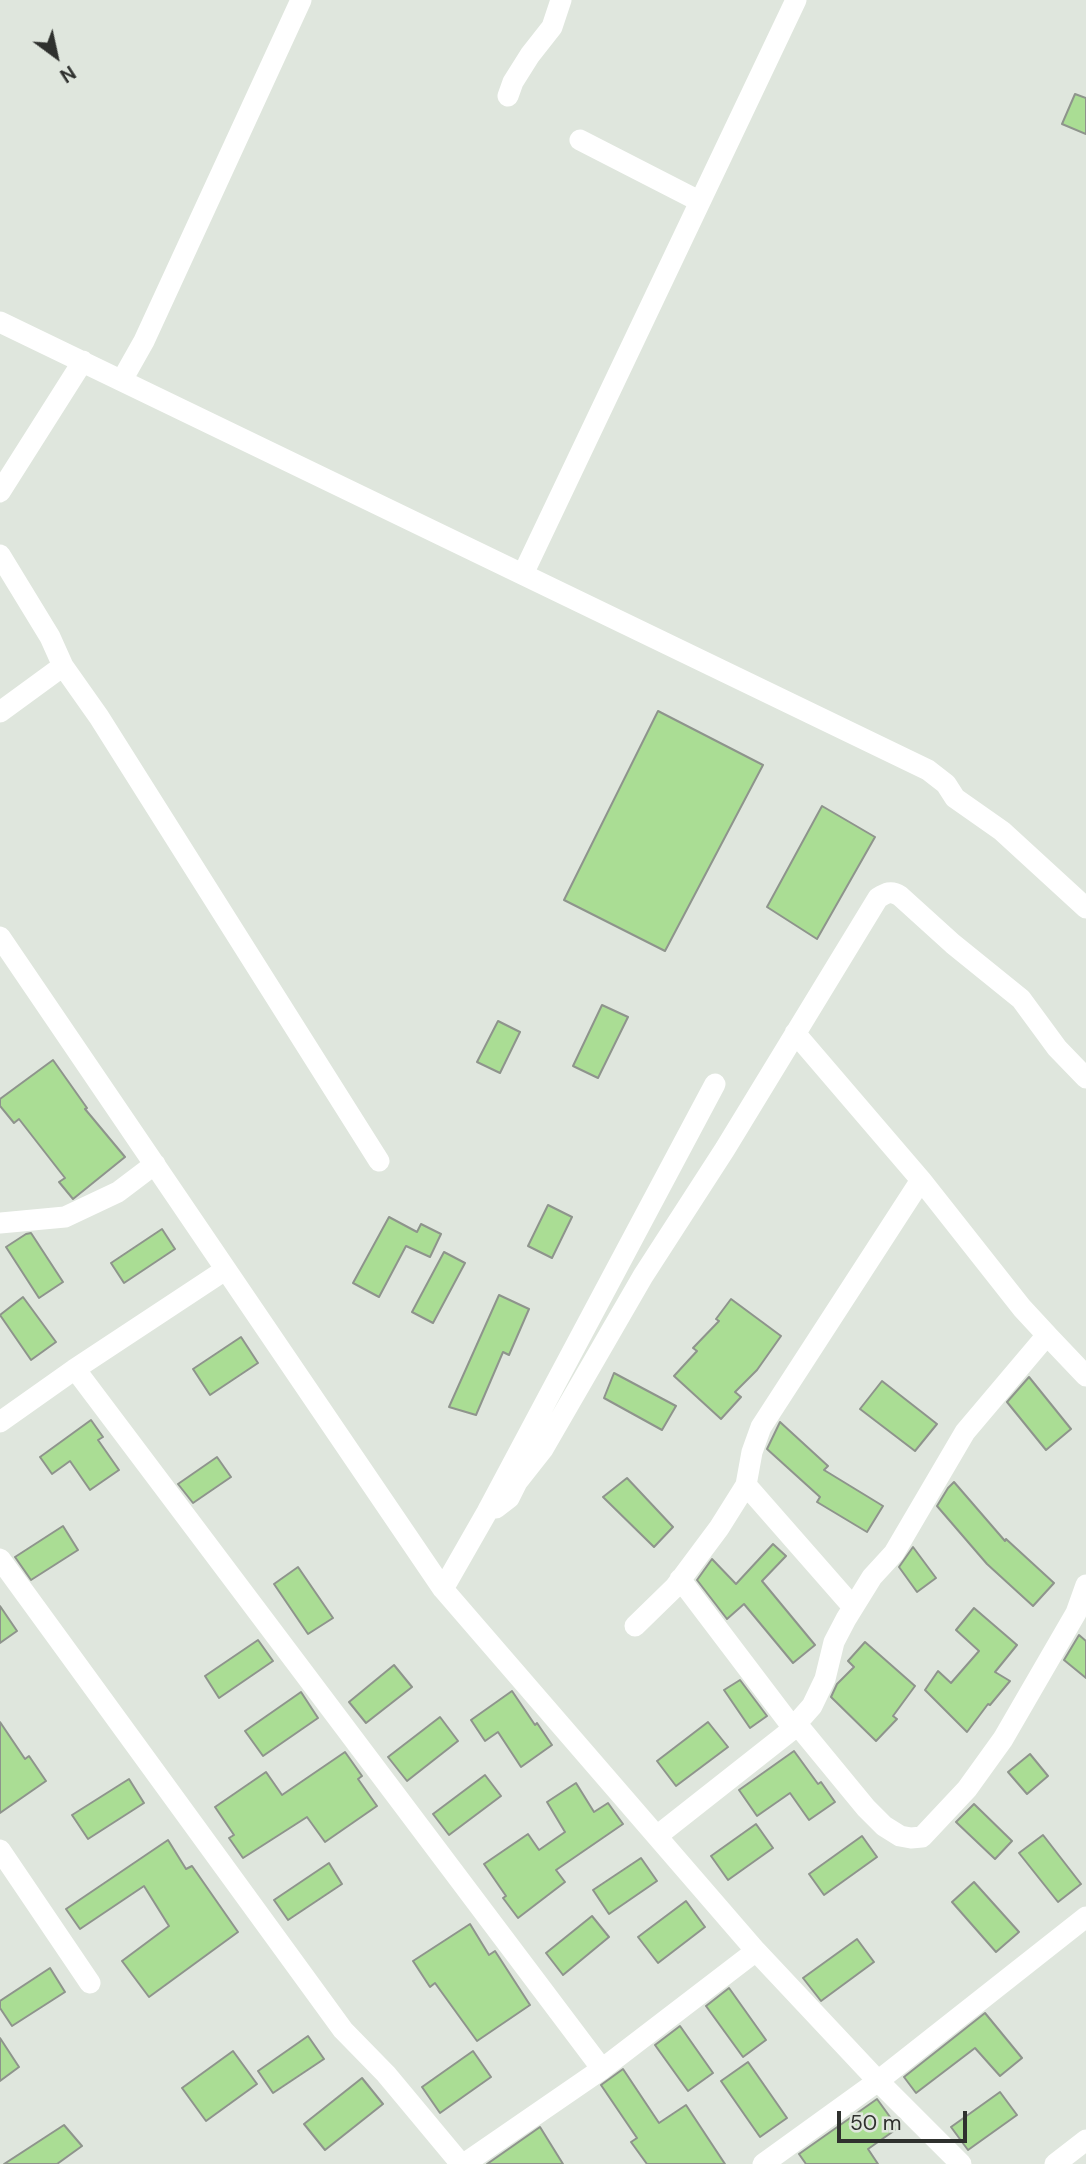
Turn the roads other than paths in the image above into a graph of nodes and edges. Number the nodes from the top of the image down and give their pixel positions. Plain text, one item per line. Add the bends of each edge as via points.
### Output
1 (301, 0) edge
2 (561, 0) edge
3 (796, 0) edge
4 (508, 96) dead end
5 (580, 140) dead end
6 (699, 201) junction
7 (0, 322) edge
8 (83, 361) junction
9 (122, 380) junction
10 (0, 492) edge
11 (0, 555) edge
12 (523, 574) junction
13 (63, 666) junction
14 (0, 712) edge
15 (1086, 908) edge
16 (1, 943) edge
17 (795, 1033) junction
18 (1086, 1078) edge
19 (715, 1084) dead end
20 (379, 1161) dead end
21 (155, 1164) junction
22 (921, 1180) junction
23 (1, 1218) edge
24 (225, 1270) junction
25 (1047, 1335) junction
26 (75, 1369) junction
27 (1086, 1376) edge
28 (0, 1422) edge
29 (746, 1485) junction
30 (489, 1508) junction
31 (0, 1559) edge
32 (680, 1580) junction
33 (443, 1589) junction
34 (1084, 1601) edge
35 (853, 1607) junction
36 (635, 1626) dead end
37 (794, 1725) junction
38 (657, 1836) junction
39 (0, 1850) edge
40 (1086, 1917) edge
41 (756, 1951) junction
42 (90, 1983) dead end
43 (602, 2070) junction
44 (878, 2081) junction
45 (1086, 2140) edge
46 (462, 2164) edge
47 (763, 2164) edge
48 (961, 2164) edge
49 (1055, 2164) edge

1 - 9 street
2 - 4 street via 552,27
3 - 6 street
5 - 6 street
6 - 12 street
7 - 8 street
8 - 9 street
8 - 10 street
9 - 12 street
11 - 13 street
12 - 15 street via 928,771
13 - 14 street
13 - 20 street
16 - 21 street
17 - 18 street via 878,898 894,892 1021,999 1056,1048
17 - 22 street
17 - 30 street via 643,1276 543,1448 509,1498
19 - 30 street
21 - 23 street via 118,1192 65,1217
21 - 24 street
22 - 25 street
22 - 29 street via 761,1427
24 - 26 street
24 - 33 street
25 - 27 street
25 - 35 street via 965,1432 894,1552
26 - 28 street
26 - 43 street
29 - 32 street
29 - 35 street
30 - 33 street
31 - 46 street via 343,2030
32 - 36 street
32 - 37 street
33 - 38 street
34 - 37 street via 1003,1739 967,1789 922,1836 900,1836 884,1826
35 - 37 street via 834,1642 825,1679
37 - 38 street
38 - 41 street
39 - 42 street
40 - 44 street
41 - 43 street
41 - 44 street
43 - 46 street
44 - 47 street
44 - 48 street
45 - 49 street

